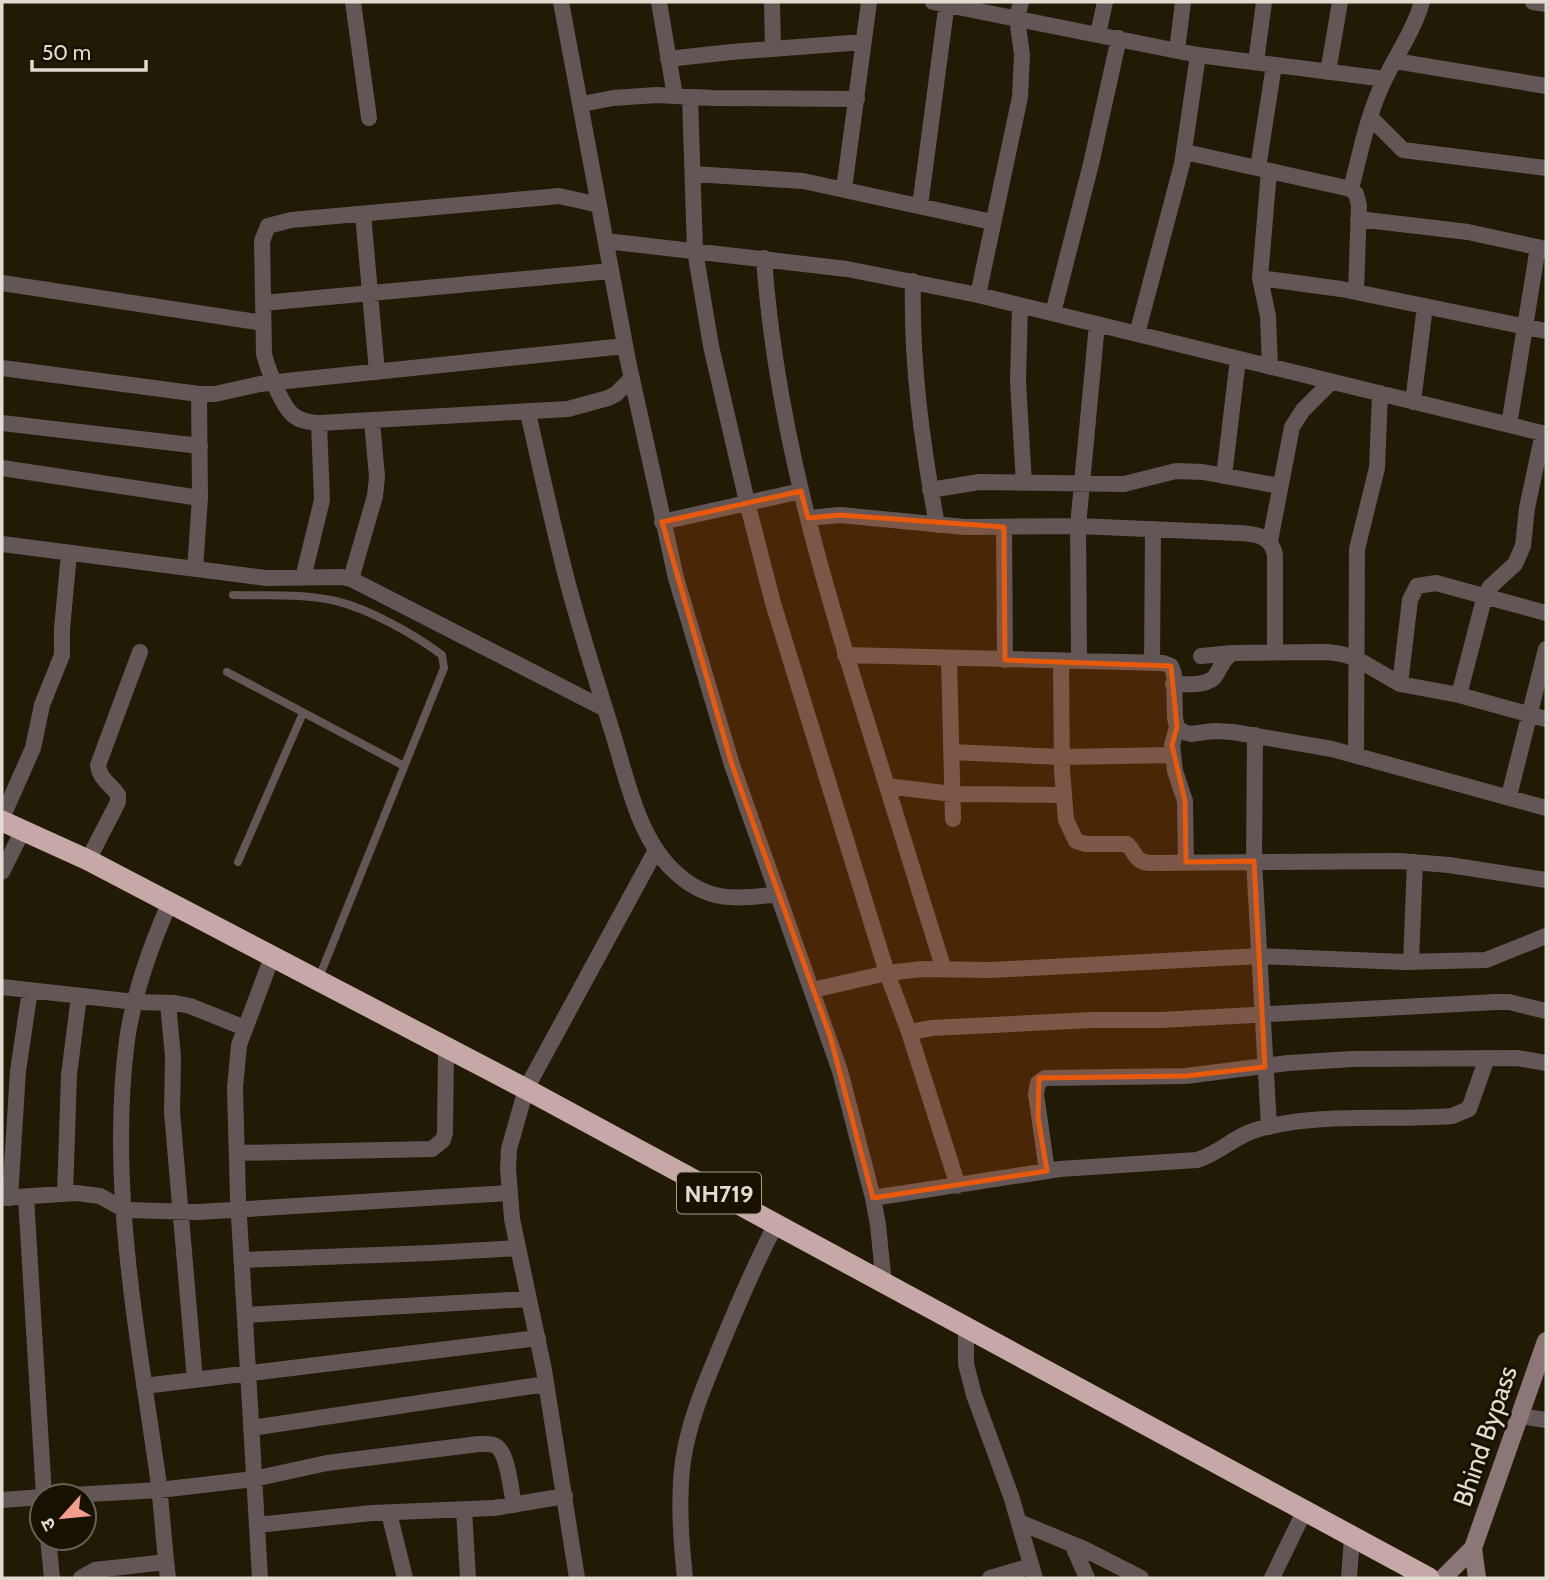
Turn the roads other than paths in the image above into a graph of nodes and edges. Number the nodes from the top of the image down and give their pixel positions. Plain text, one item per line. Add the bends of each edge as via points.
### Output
1 (353, 2) edge
2 (561, 2) edge
3 (659, 2) edge
4 (772, 2) edge
5 (869, 2) edge
6 (1021, 2) edge
7 (1105, 2) edge
8 (1183, 2) edge
9 (1264, 2) edge
10 (1340, 2) edge
11 (1422, 2) edge
12 (1533, 2) edge
13 (942, 3) edge
14 (1546, 4) edge
15 (1017, 18) junction
16 (1098, 34) junction
17 (1119, 38) junction
18 (864, 42) junction
19 (772, 48) junction
20 (1177, 50) junction
21 (1198, 55) junction
22 (668, 59) junction
23 (1395, 61) junction
24 (1256, 62) junction
25 (1274, 65) junction
26 (1328, 72) junction
27 (1385, 79) junction
28 (1546, 86) edge
29 (682, 96) junction
30 (857, 99) junction
31 (582, 104) junction
32 (1370, 117) junction
33 (369, 118) dead end
34 (1185, 152) junction
35 (1546, 168) edge
36 (1264, 169) junction
37 (693, 174) junction
38 (844, 189) junction
39 (1351, 189) junction
40 (599, 205) junction
41 (920, 206) junction
42 (363, 214) junction
43 (1358, 219) junction
44 (992, 222) junction
45 (606, 241) junction
46 (1542, 248) edge
47 (695, 251) junction
48 (764, 258) junction
49 (611, 271) junction
50 (1260, 278) junction
51 (913, 281) junction
52 (2, 283) edge
53 (1356, 292) junction
54 (371, 293) junction
55 (978, 295) junction
56 (263, 303) junction
57 (1020, 305) junction
58 (1425, 306) junction
59 (1053, 313) junction
60 (263, 323) junction
61 (1097, 324) junction
62 (1525, 325) junction
63 (1546, 331) edge
64 (1137, 334) junction
65 (625, 346) junction
66 (1238, 359) junction
67 (1270, 367) junction
68 (2, 368) edge
69 (377, 372) junction
70 (632, 379) junction
71 (1331, 382) junction
72 (275, 383) junction
73 (1380, 393) junction
74 (200, 394) junction
75 (1413, 402) junction
76 (528, 413) junction
77 (372, 421) junction
78 (2, 423) edge
79 (319, 423) junction
80 (1509, 425) junction
81 (1545, 434) edge
82 (200, 446) junction
83 (2, 468) edge
84 (1224, 476) junction
85 (1024, 484) junction
86 (1082, 485) junction
87 (1280, 486) junction
88 (930, 490) junction
89 (801, 491) junction
90 (200, 498) junction
91 (747, 502) junction
92 (808, 518) junction
93 (662, 522) junction
94 (937, 525) junction
95 (1078, 526) junction
96 (1004, 527) junction
97 (1153, 529) junction
98 (1270, 541) junction
99 (2, 544) edge
100 (69, 553) junction
101 (195, 569) junction
102 (303, 578) junction
103 (351, 579) junction
104 (233, 595) dead end
105 (1485, 595) junction
106 (1546, 613) edge
107 (1546, 649) edge
108 (140, 652) dead end
109 (1275, 652) junction
110 (1233, 653) junction
111 (845, 655) junction
112 (1201, 656) dead end
113 (949, 658) junction
114 (1357, 659) junction
115 (1005, 660) junction
116 (1061, 661) junction
117 (1079, 661) junction
118 (1152, 663) junction
119 (226, 672) dead end
120 (1174, 684) junction
121 (1401, 684) junction
122 (1459, 695) junction
123 (605, 709) junction
124 (303, 713) junction
125 (1538, 717) edge
126 (1177, 727) junction
127 (1255, 735) junction
128 (951, 752) junction
129 (1173, 755) junction
130 (1356, 755) junction
131 (1062, 757) junction
132 (404, 766) junction
133 (887, 786) junction
134 (952, 794) junction
135 (1064, 795) junction
136 (1509, 796) junction
137 (1546, 808) edge
138 (2, 819) edge
139 (953, 820) dead end
140 (23, 830) junction
141 (656, 850) junction
142 (88, 860) junction
143 (1254, 861) junction
144 (238, 862) dead end
145 (1186, 862) junction
146 (1415, 862) junction
147 (2, 872) edge
148 (1546, 880) edge
149 (778, 894) junction
150 (169, 904) junction
151 (1546, 936) edge
152 (1260, 956) junction
153 (272, 957) junction
154 (1411, 962) junction
155 (944, 970) junction
156 (887, 973) junction
157 (318, 980) junction
158 (2, 988) edge
159 (30, 990) junction
160 (813, 990) junction
161 (79, 996) junction
162 (135, 1002) junction
163 (169, 1003) junction
164 (1546, 1011) edge
165 (1263, 1014) junction
166 (245, 1028) junction
167 (909, 1032) junction
168 (446, 1048) junction
169 (1487, 1058) junction
170 (1546, 1063) edge
171 (1265, 1067) junction
172 (526, 1089) junction
173 (1269, 1127) junction
174 (237, 1153) junction
175 (1047, 1171) junction
176 (958, 1186) junction
177 (509, 1193) junction
178 (65, 1194) junction
179 (12, 1198) edge
180 (873, 1198) junction
181 (125, 1210) junction
182 (239, 1211) junction
183 (180, 1212) junction
184 (776, 1224) junction
185 (518, 1248) junction
186 (242, 1260) junction
187 (884, 1283) junction
188 (529, 1299) junction
189 (245, 1315) junction
190 (966, 1329) junction
191 (538, 1338) junction
192 (1546, 1341) edge
193 (248, 1373) junction
194 (195, 1380) junction
195 (546, 1384) junction
196 (144, 1386) junction
197 (1520, 1416) junction
198 (1546, 1420) edge
199 (251, 1428) junction
200 (254, 1479) junction
201 (42, 1482) edge
202 (159, 1490) junction
203 (98, 1494) edge
204 (565, 1496) junction
205 (28, 1497) edge
206 (2, 1500) edge
207 (514, 1505) junction
208 (464, 1510) junction
209 (1304, 1512) junction
210 (389, 1513) junction
211 (1019, 1522) junction
212 (257, 1525) junction
213 (1352, 1537) junction
214 (1072, 1544) junction
215 (1474, 1548) junction
216 (49, 1552) edge
217 (167, 1570) edge
218 (1033, 1572) edge
219 (52, 1578) edge
220 (81, 1578) edge
221 (260, 1578) edge
222 (405, 1578) edge
223 (468, 1578) edge
224 (578, 1578) edge
225 (685, 1578) edge
226 (990, 1578) edge
227 (1087, 1578) edge
228 (1141, 1578) edge
229 (1272, 1578) edge
230 (1349, 1578) edge
231 (1429, 1578) edge
232 (1443, 1578) edge
233 (1477, 1578) edge

1 - 33 street
2 - 31 street
3 - 22 street
4 - 19 street
5 - 18 street
6 - 15 street
7 - 16 street
8 - 20 street
9 - 24 street
10 - 26 street
11 - 23 street
12 - 14 street
13 - 15 street
13 - 41 street
15 - 16 street
15 - 44 street via 1022,55 1020,97
16 - 17 street
17 - 20 street
17 - 59 street
18 - 19 street
18 - 30 street
19 - 22 street
20 - 21 street
21 - 24 street
21 - 34 street
22 - 29 street
23 - 27 street
23 - 28 street
24 - 25 street
25 - 26 street
25 - 36 street
26 - 27 street
27 - 32 street
29 - 30 street
29 - 31 street via 636,96
29 - 37 street
30 - 38 street
31 - 40 street
32 - 35 street via 1403,150
32 - 39 street
34 - 36 street
34 - 64 street
36 - 39 street
36 - 50 street
37 - 38 street via 803,181
37 - 47 street
38 - 41 street
39 - 43 street via 1358,199
40 - 42 street via 559,196
40 - 45 street
41 - 44 street
42 - 54 street
42 - 56 street via 268,226 262,241
43 - 46 street via 1468,232
43 - 53 street
44 - 55 street
45 - 47 street
45 - 49 street
46 - 62 street
47 - 48 street
47 - 91 street via 711,346
48 - 51 street
48 - 89 street via 776,370
49 - 54 street
49 - 65 street
50 - 53 street
50 - 67 street via 1268,316
51 - 55 street
51 - 88 street via 913,347
52 - 60 street
53 - 58 street
54 - 56 street
54 - 69 street
55 - 57 street
56 - 60 street
57 - 59 street
57 - 85 street via 1017,382
58 - 62 street
58 - 75 street
59 - 61 street
60 - 72 street via 264,354
61 - 64 street
61 - 86 street
62 - 63 street
62 - 80 street
64 - 66 street
65 - 69 street
65 - 70 street
66 - 67 street
66 - 84 street
67 - 71 street
68 - 74 street
69 - 72 street
70 - 76 street via 616,394 596,402
70 - 93 street
71 - 73 street
71 - 87 street via 1292,427
72 - 74 street
72 - 79 street via 290,413
73 - 75 street
73 - 114 street via 1376,476 1357,549
74 - 82 street
75 - 80 street
76 - 77 street
76 - 123 street via 569,588
77 - 79 street
77 - 103 street via 375,496
78 - 82 street
79 - 102 street via 322,500
80 - 81 street
81 - 105 street via 1523,546 1515,564
82 - 90 street
83 - 90 street
84 - 86 street via 1176,471 1132,483
84 - 87 street
85 - 86 street
85 - 88 street via 979,482
86 - 95 street
87 - 98 street
88 - 94 street
89 - 91 street
89 - 92 street
90 - 101 street
91 - 93 street
91 - 156 street via 773,603
92 - 94 street via 840,514
92 - 111 street
93 - 149 street via 717,716
94 - 96 street
95 - 96 street
95 - 97 street
95 - 117 street
96 - 115 street
97 - 98 street via 1253,534
97 - 118 street
98 - 109 street via 1275,555
99 - 100 street
100 - 101 street
100 - 138 street via 62,655 42,705 33,748
101 - 102 street
102 - 103 street
103 - 123 street
104 - 132 lane via 333,600 370,614 442,655 444,668
105 - 106 street
105 - 121 street via 1436,583 1417,586 1410,600
105 - 122 street
107 - 125 street
108 - 142 street via 98,765 103,780 118,794 118,802
109 - 110 street
109 - 114 street via 1326,652
110 - 112 street
110 - 120 street via 1209,681
111 - 113 street
111 - 133 street
113 - 115 street
113 - 128 street
114 - 121 street
114 - 130 street
115 - 116 street
116 - 117 street
116 - 131 street
117 - 118 street
118 - 120 street via 1171,666
119 - 124 lane
120 - 126 street
121 - 122 street
122 - 125 street
123 - 141 street via 635,806
124 - 132 lane
124 - 144 lane
125 - 136 street
126 - 127 street via 1191,734 1214,730
126 - 129 street
127 - 130 street
127 - 143 street
128 - 131 street
128 - 134 street
129 - 131 street
129 - 145 street via 1185,801
130 - 136 street
131 - 135 street
132 - 157 lane
133 - 134 street
133 - 155 street
134 - 135 street
134 - 139 street
135 - 145 street via 1066,820 1076,841 1127,844 1140,862
136 - 137 street
138 - 140 highway, NH719
140 - 142 highway, NH719
140 - 147 street
141 - 149 street via 685,880 713,895 743,899
141 - 172 street
142 - 150 highway, NH719
143 - 145 street
143 - 146 street
143 - 152 street
146 - 148 street
146 - 154 street
149 - 160 street
150 - 153 highway, NH719
150 - 162 street
151 - 154 street via 1486,960
152 - 154 street
152 - 155 street
152 - 165 street
153 - 157 highway, NH719
153 - 166 street
155 - 156 street
156 - 160 street
156 - 167 street
157 - 168 highway, NH719
158 - 159 street
159 - 161 street
159 - 179 street via 18,1071
160 - 180 street
161 - 162 street
161 - 178 street via 69,1076
162 - 163 street
162 - 181 street via 127,1040 122,1124
163 - 166 street via 190,1006
163 - 183 street
164 - 165 street via 1496,1002
165 - 167 street
165 - 171 street
166 - 174 street via 236,1062
167 - 176 street
168 - 172 highway, NH719
168 - 174 street via 445,1133 438,1146
169 - 170 street
169 - 171 street via 1325,1060
169 - 173 street via 1472,1103 1462,1114
171 - 173 street
171 - 175 street via 1186,1076 1045,1078 1038,1083 1036,1094
172 - 177 street via 509,1149
172 - 184 highway, NH719
173 - 175 street via 1229,1141 1198,1160
174 - 182 street
175 - 176 street
176 - 180 street
177 - 182 street
177 - 185 street
178 - 179 street
178 - 181 street via 100,1196
179 - 201 street
180 - 187 street
181 - 183 street
181 - 196 street
182 - 183 street
182 - 186 street
183 - 194 street
184 - 187 highway, NH719
184 - 225 street via 755,1262 691,1420 682,1476
185 - 186 street
185 - 188 street
186 - 189 street
187 - 190 highway, NH719
188 - 189 street
188 - 191 street
189 - 193 street
190 - 209 highway, NH719
190 - 211 street via 971,1386
191 - 193 street
191 - 195 street
192 - 197 street, Bhind Bypass
193 - 194 street
193 - 199 street
194 - 196 street
195 - 199 street
195 - 204 street
196 - 202 street
197 - 198 street
197 - 215 street, Bhind Bypass
199 - 200 street
200 - 202 street
200 - 207 street via 327,1463 493,1444 506,1462
200 - 212 street
202 - 203 street
202 - 217 street
204 - 207 street
204 - 224 street
205 - 206 street
207 - 208 street
208 - 210 street
208 - 223 street
209 - 213 highway, NH719
209 - 229 street
210 - 212 street
210 - 222 street
211 - 214 street
211 - 218 street
212 - 221 street
213 - 230 street
213 - 231 highway, NH719
214 - 227 street
214 - 228 street
215 - 232 street, Bhind Bypass
215 - 233 street, Bhind Bypass
216 - 219 street
217 - 220 street via 95,1570
218 - 226 street

